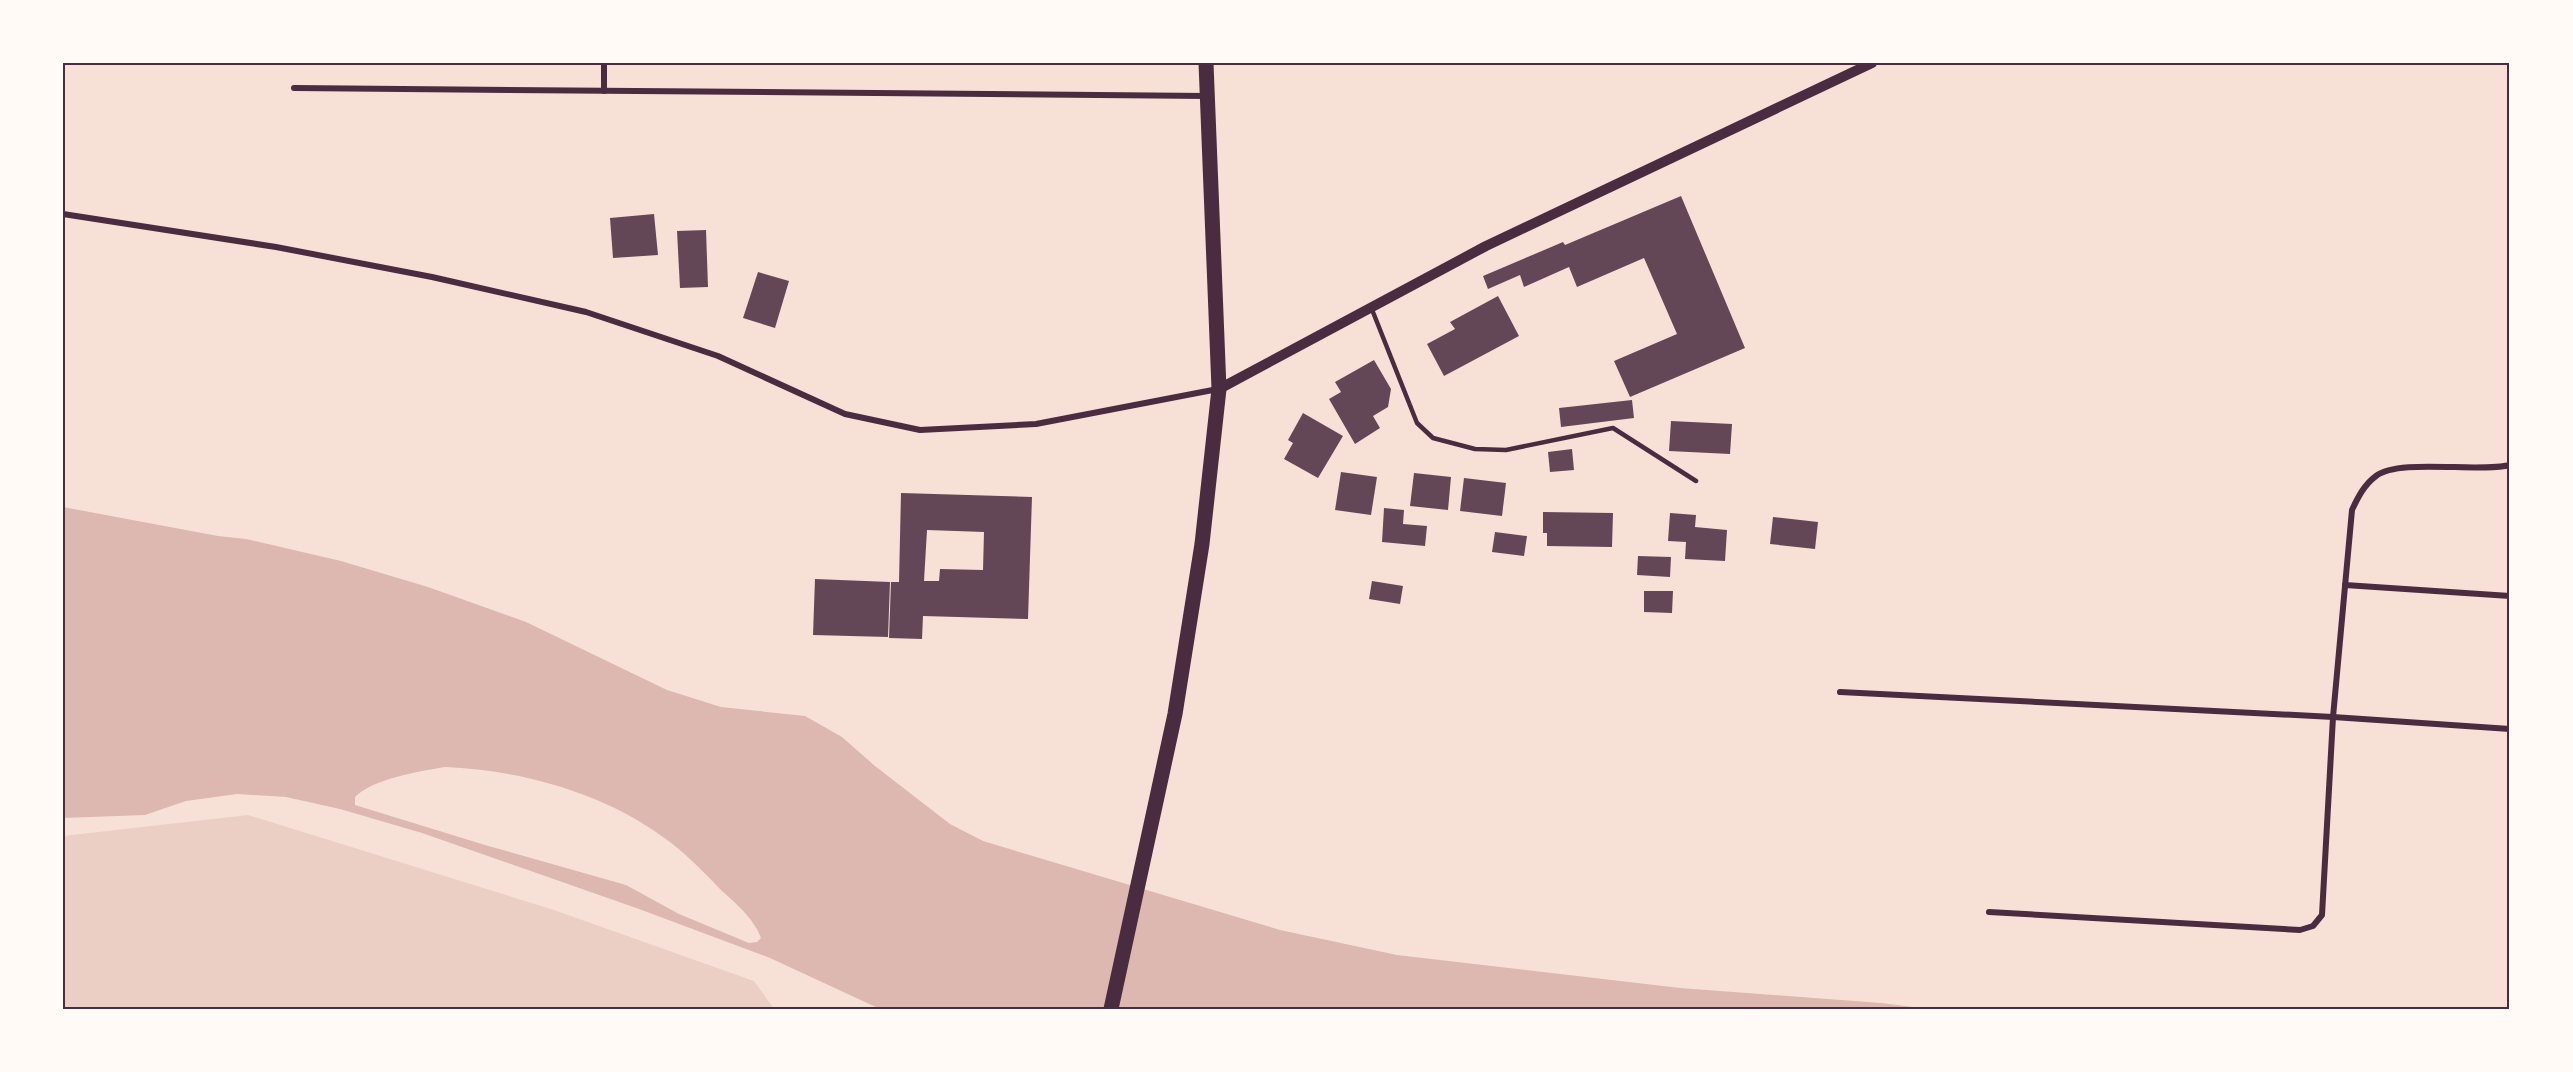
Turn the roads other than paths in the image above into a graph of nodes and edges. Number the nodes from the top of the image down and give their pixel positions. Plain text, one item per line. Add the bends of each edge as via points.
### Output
1 (604, 63) edge
2 (1206, 63) edge
3 (1872, 63) edge
4 (294, 88) dead end
5 (603, 91) junction
6 (1208, 96) junction
7 (63, 214) edge
8 (1371, 307) junction
9 (1219, 389) junction
10 (2510, 465) edge
11 (1696, 481) dead end
12 (2345, 585) junction
13 (2510, 596) edge
14 (1840, 692) dead end
15 (2332, 717) junction
16 (2510, 729) edge
17 (1989, 912) dead end
18 (1111, 1009) edge

1 - 5 street
2 - 6 main road
3 - 8 street via 1486,246
4 - 5 street
5 - 6 street
6 - 9 main road
7 - 9 street via 276,247 586,312 718,356 845,414 920,430 1036,424
8 - 9 street
8 - 11 lane via 1417,423 1433,438 1475,449 1506,450 1613,428
9 - 18 main road via 1202,544 1175,714
10 - 12 street via 2396,469 2377,475 2361,491 2352,510
12 - 13 street
12 - 15 street
14 - 15 street
15 - 16 street
15 - 17 street via 2322,915 2313,926 2301,930

